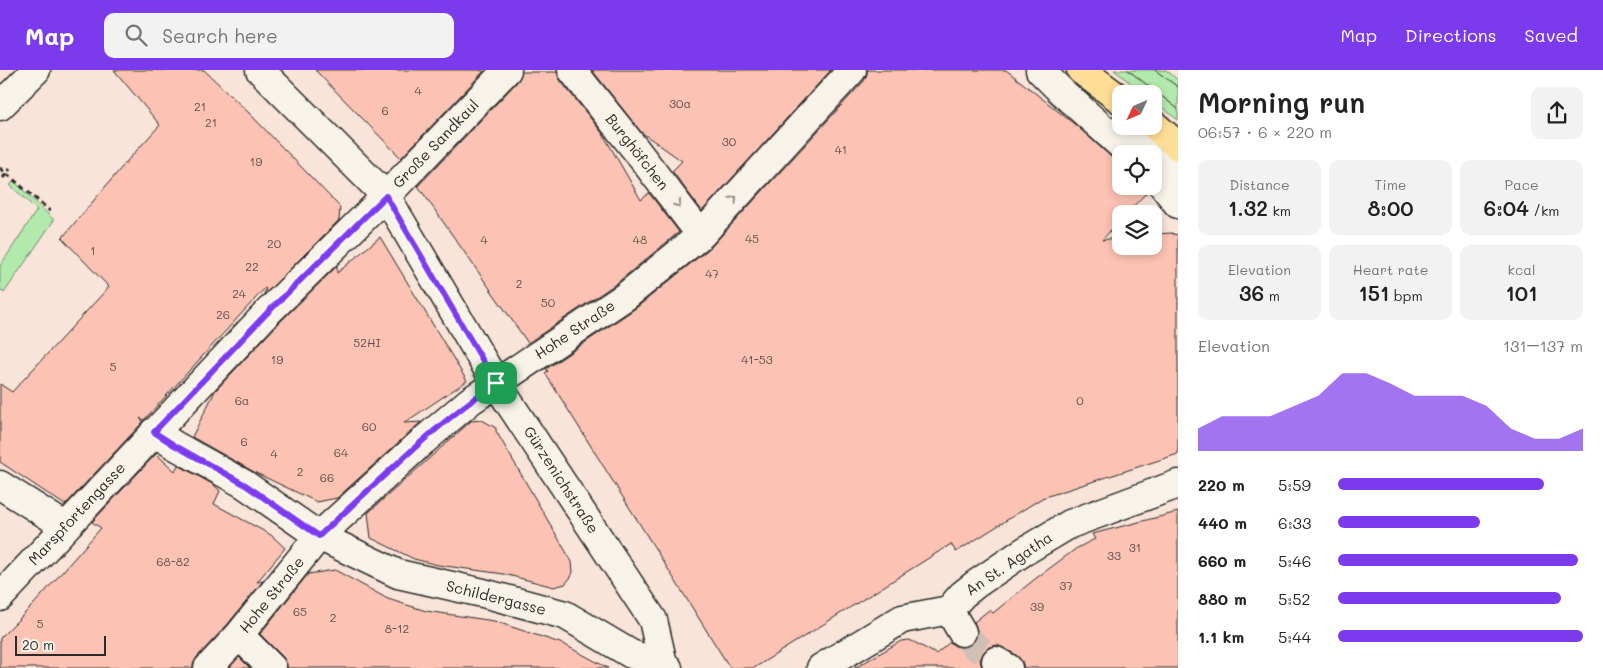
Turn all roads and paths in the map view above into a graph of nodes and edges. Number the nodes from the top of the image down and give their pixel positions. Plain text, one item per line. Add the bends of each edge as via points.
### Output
1 (36, 70) edge
2 (260, 70) edge
3 (507, 70) edge
4 (572, 70) edge
5 (852, 70) edge
6 (1040, 70) edge
7 (1081, 70) edge
8 (1062, 92) junction
9 (1112, 93) edge
10 (0, 106) edge
11 (1112, 117) edge
12 (1162, 132) edge
13 (1135, 135) edge
14 (1121, 145) edge
15 (1178, 146) edge
16 (0, 168) edge
17 (10, 169) dead end
18 (1178, 172) edge
19 (6, 174) junction
20 (3, 178) dead end
21 (1162, 184) edge
22 (386, 196) junction
23 (1178, 204) edge
24 (50, 211) dead end
25 (702, 235) junction
26 (496, 383) junction
27 (154, 432) junction
28 (1178, 484) edge
29 (0, 485) edge
30 (65, 526) junction
31 (319, 536) junction
32 (0, 596) edge
33 (239, 635) junction
34 (666, 666) edge
35 (208, 668) edge
36 (272, 668) edge
37 (821, 668) edge

1 - 10 street
2 - 22 street, Gürzenichstraße
3 - 22 street, Große Sandkaul
4 -> 25 street, Burghöfchen
25 -> 5 street, Hohe Straße
6 - 8 street
7 - 9 main road
8 - 11 street
8 - 14 street
12 - 15 main road
13 - 18 street
16 - 19 path
17 - 19 path
19 - 20 path
19 - 24 path
21 - 23 street
22 - 26 street, Gürzenichstraße
22 - 27 street, Große Sandkaul via 267,313
25 - 26 street, Hohe Straße via 626,296
26 - 31 street, Hohe Straße via 470,401
26 - 34 street, Gürzenichstraße via 653,620
27 - 30 street, Marspfortengasse
27 - 31 street, Schildergasse via 244,484
28 - 37 street, An St. Agatha via 1070,524 1023,552 962,595 956,621 902,619
29 - 30 street
30 - 32 street, Marspfortengasse
31 - 33 street, Hohe Straße
31 - 34 street, Schildergasse via 398,574 565,615 631,654
33 - 35 street, Hohe Straße
33 - 36 street

